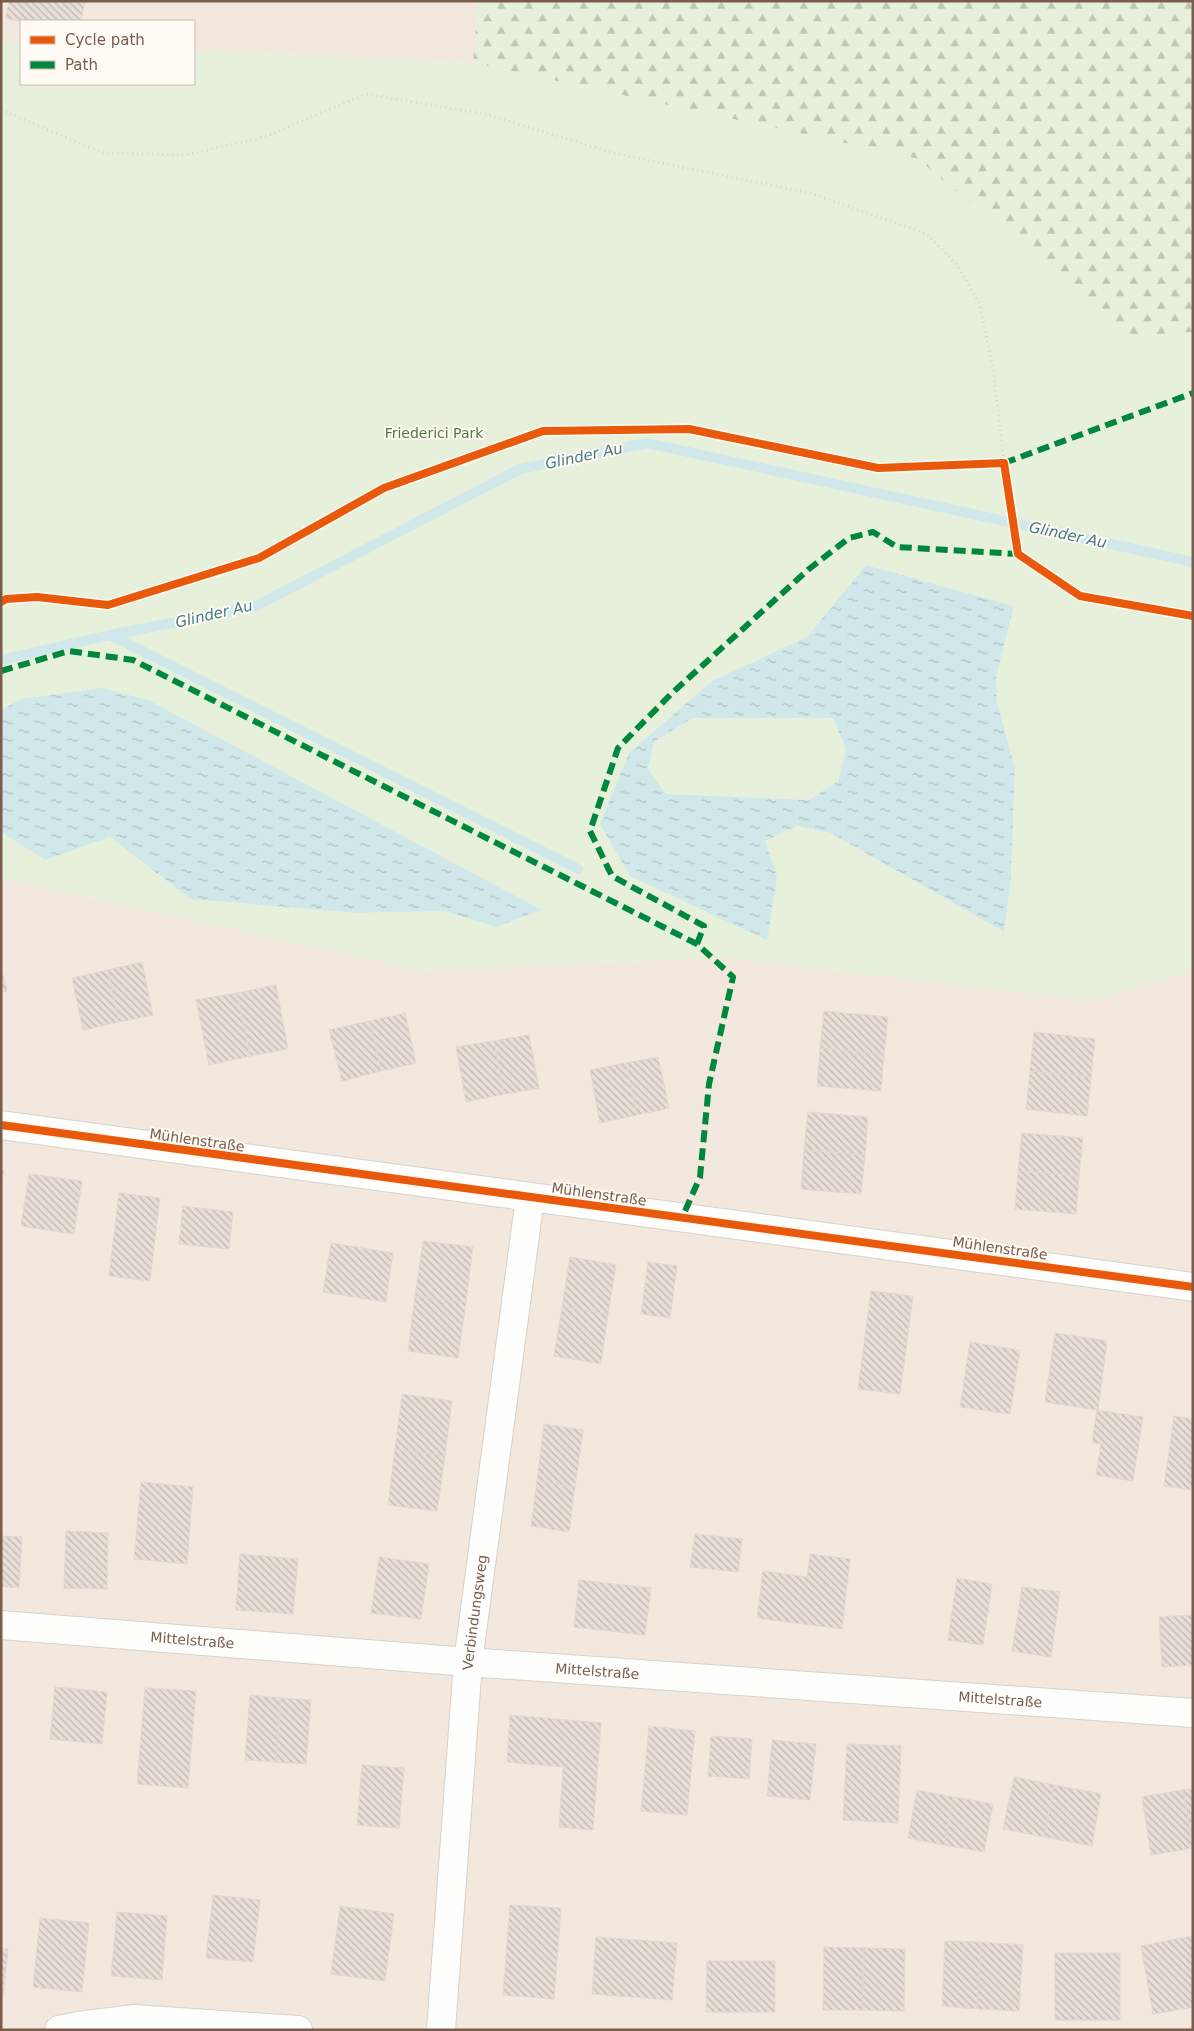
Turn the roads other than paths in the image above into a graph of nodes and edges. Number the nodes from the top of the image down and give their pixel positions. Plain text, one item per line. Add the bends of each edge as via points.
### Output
1 (1, 1125) edge
2 (530, 1198) junction
3 (1193, 1286) edge
4 (1, 1625) edge
5 (468, 1662) junction
6 (1193, 1713) edge
7 (59, 2030) edge
8 (298, 2030) edge
9 (441, 2030) edge

1 - 2 street, Mühlenstraße
2 - 3 street, Mühlenstraße
2 - 5 street, Verbindungsweg
4 - 5 street, Mittelstraße
5 - 6 street, Mittelstraße
5 - 9 street, Verbindungsweg
7 - 8 street via 134,2019

